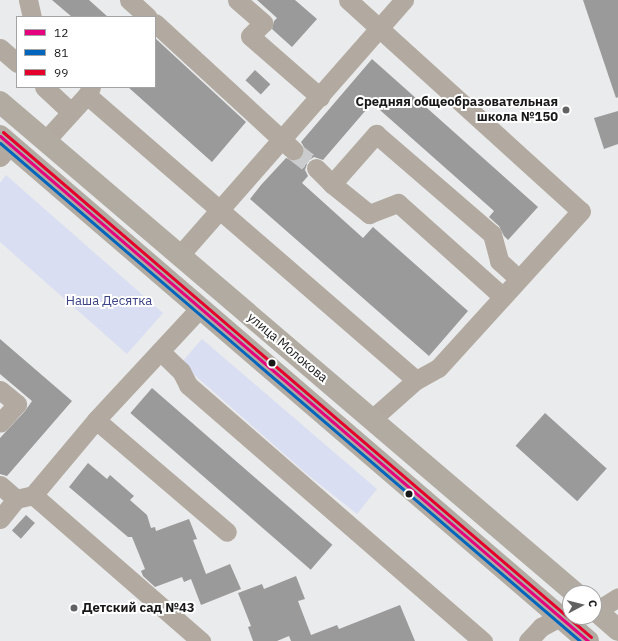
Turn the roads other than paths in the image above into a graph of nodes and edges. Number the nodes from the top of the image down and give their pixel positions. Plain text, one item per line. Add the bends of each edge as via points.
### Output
1 (28, 0) edge
2 (129, 0) edge
3 (237, 0) edge
4 (348, 0) edge
5 (404, 0) edge
6 (32, 16) edge
7 (147, 16) edge
8 (156, 24) edge
9 (379, 29) junction
10 (0, 48) edge
11 (16, 62) edge
12 (45, 88) edge
13 (89, 91) edge
14 (320, 97) junction
15 (0, 102) edge
16 (71, 112) junction
17 (45, 141) junction
18 (288, 145) junction
19 (3, 146) edge
20 (316, 168) tunnel mouth
21 (332, 184) junction
22 (220, 210) junction
23 (179, 256) junction
24 (518, 278) junction
25 (502, 296) junction
26 (199, 309) junction
27 (160, 351) junction
28 (416, 380) junction
29 (0, 390) edge
30 (96, 420) junction
31 (372, 420) junction
32 (0, 423) edge
33 (0, 485) edge
34 (25, 497) junction
35 (0, 519) edge
36 (227, 532) dead end
37 (566, 585) edge
38 (618, 597) edge
39 (602, 606) edge
40 (602, 616) edge
41 (560, 617) junction
42 (618, 630) edge
43 (201, 641) edge
44 (483, 641) edge
45 (528, 641) edge
46 (588, 641) edge

1 - 6 lane
2 - 7 lane
3 - 14 lane via 263,23 250,36
4 - 9 lane
5 - 9 lane
8 - 18 lane
9 - 14 lane
9 - 24 lane via 581,211
10 - 11 lane
12 - 16 lane
13 - 16 lane
13 - 22 lane
14 - 18 lane
15 - 17 main road, улица Молокова
16 - 17 lane
17 - 23 main road, улица Молокова
18 - 22 lane
19 - 26 main road, улица Молокова
20 - 21 lane
21 - 24 lane via 376,134 492,234 499,261
21 - 25 lane via 369,214 398,203
22 - 23 lane
22 - 28 lane
23 - 31 main road, улица Молокова
24 - 25 lane
25 - 28 lane via 438,368
26 - 27 lane
26 - 41 main road, улица Молокова
27 - 30 lane
27 - 44 lane via 181,371 188,385
28 - 31 lane
29 - 32 lane via 17,404
30 - 34 lane
30 - 36 lane
31 - 37 main road, улица Молокова
33 - 34 lane
34 - 35 lane
34 - 43 lane
38 - 39 lane
40 - 42 main road
41 - 45 lane via 541,627
41 - 46 main road, улица Молокова

